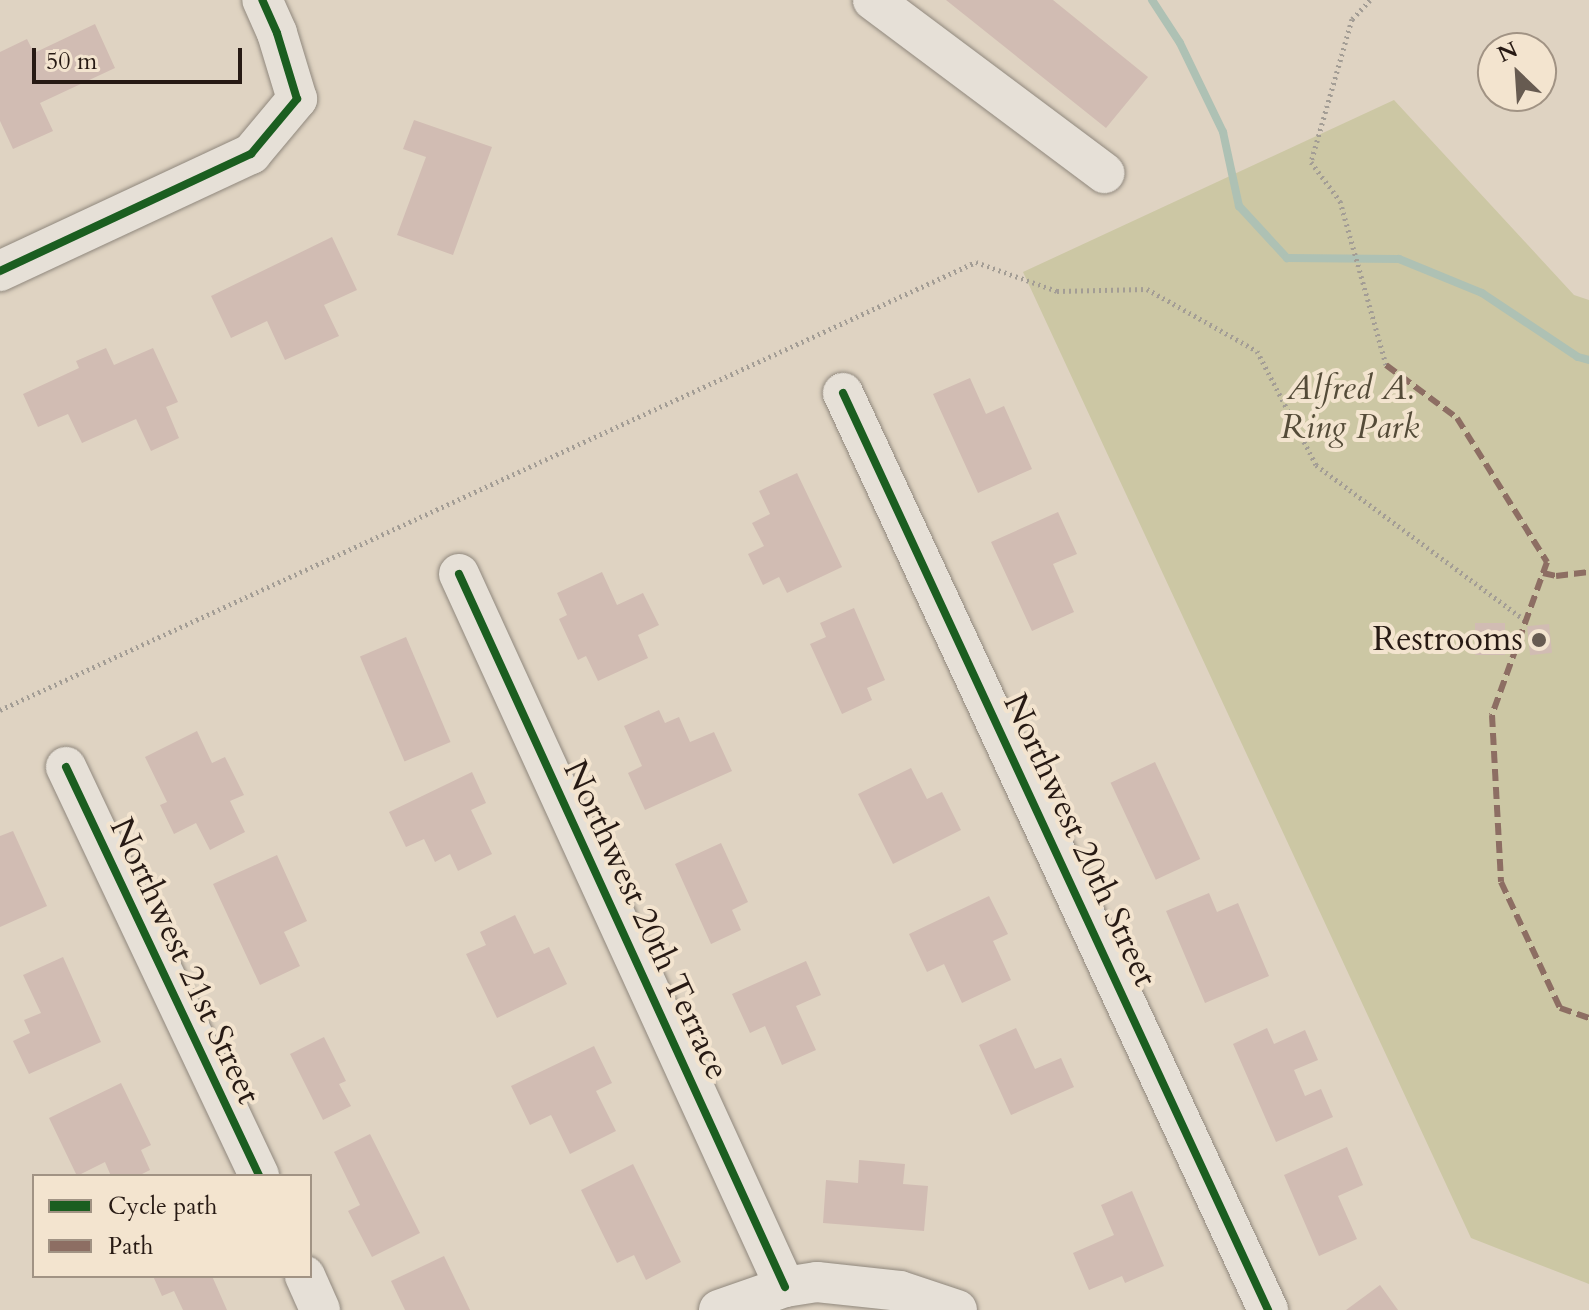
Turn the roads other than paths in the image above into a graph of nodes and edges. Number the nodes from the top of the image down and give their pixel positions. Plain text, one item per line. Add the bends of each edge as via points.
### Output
1 (262, 0) edge
2 (873, 0) edge
3 (1104, 173) dead end
4 (0, 271) edge
5 (843, 393) dead end
6 (459, 574) dead end
7 (66, 767) dead end
8 (258, 1174) edge
9 (306, 1278) edge
10 (785, 1287) junction
11 (320, 1310) edge
12 (719, 1310) edge
13 (957, 1310) edge
14 (1268, 1310) edge

1 - 4 street via 297,99 251,154
2 - 3 street
5 - 14 street, Northwest 20th Street
6 - 10 street, Northwest 20th Terrace
7 - 8 street, Northwest 21st Street
9 - 11 street
10 - 12 street
10 - 13 street via 817,1282 900,1291

